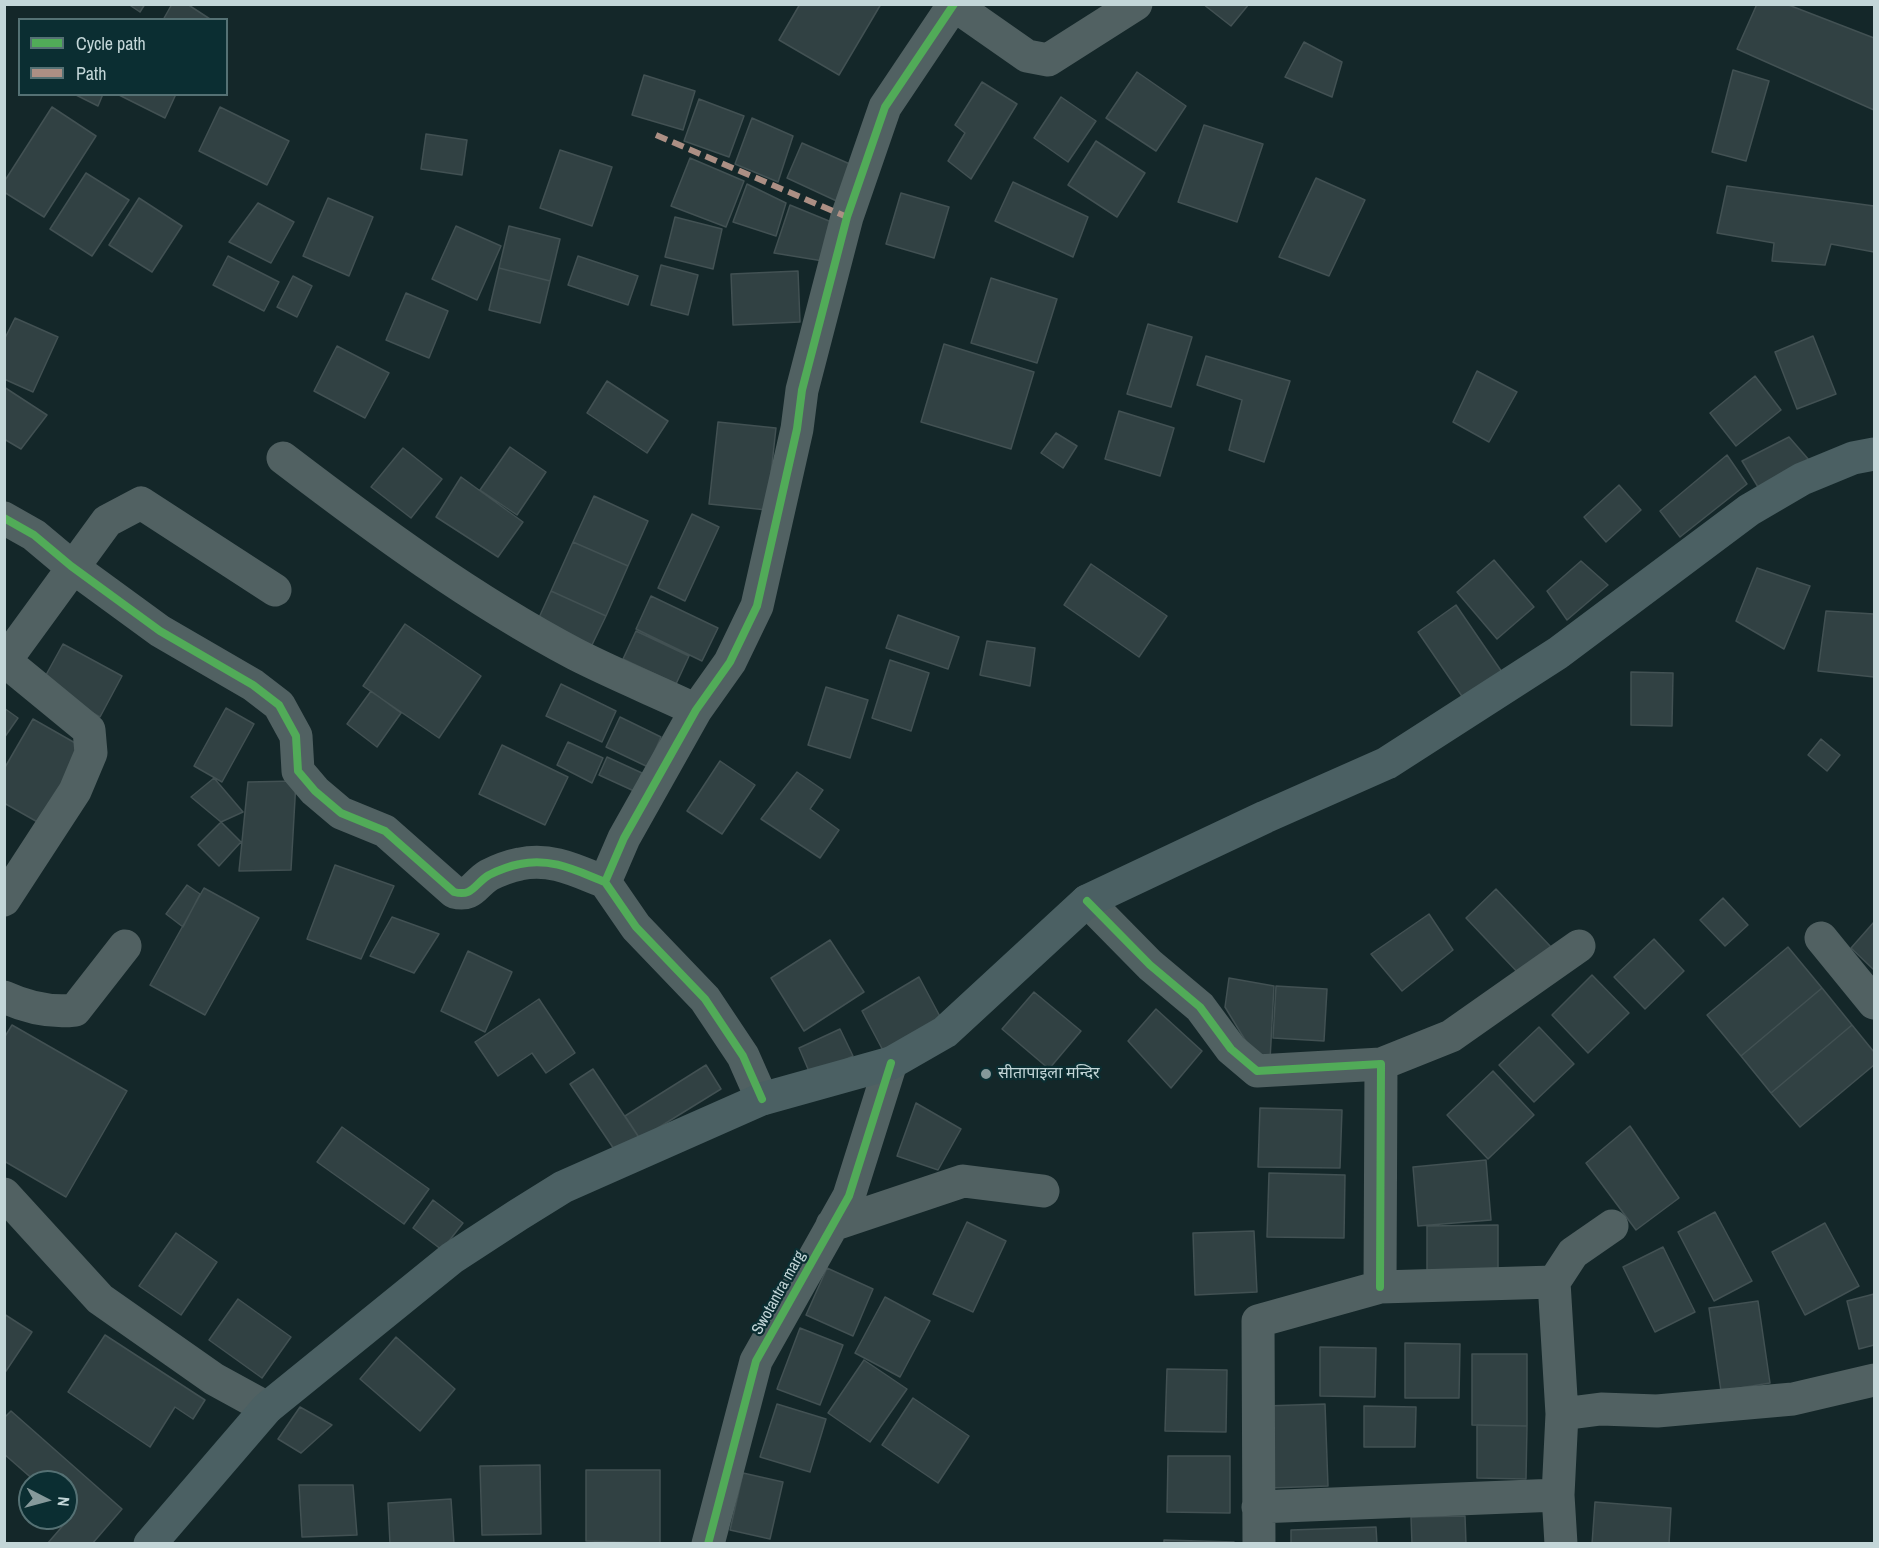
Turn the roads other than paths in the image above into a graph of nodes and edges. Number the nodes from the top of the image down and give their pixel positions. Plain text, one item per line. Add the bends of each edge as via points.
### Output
1 (1136, 4) edge
2 (954, 5) edge
3 (1875, 454) edge
4 (283, 458) dead end
5 (4, 518) edge
6 (71, 566) junction
7 (275, 590) dead end
8 (696, 710) junction
9 (605, 882) junction
10 (4, 900) edge
11 (1087, 901) junction
12 (1821, 938) dead end
13 (125, 946) dead end
14 (1579, 946) dead end
15 (4, 997) edge
16 (1875, 1003) edge
17 (891, 1063) junction
18 (1381, 1064) junction
19 (762, 1099) junction
20 (1043, 1191) dead end
21 (4, 1194) edge
22 (832, 1225) junction
23 (1612, 1226) dead end
24 (1554, 1282) junction
25 (1380, 1287) junction
26 (1875, 1380) edge
27 (267, 1408) junction
28 (1562, 1413) junction
29 (1558, 1495) junction
30 (1258, 1507) junction
31 (150, 1544) edge
32 (708, 1544) edge
33 (1259, 1544) edge
34 (1560, 1544) edge

1 - 2 street via 1048,60 1027,56
2 - 8 street via 885,107 847,217 805,378 758,606 730,662
3 - 11 main road via 1852,458 1802,479 1749,510 1558,653 1387,764
4 - 8 street via 392,541 500,610 575,654
5 - 6 street via 34,535
6 - 7 street via 107,521 141,503
6 - 9 street via 160,631 253,685 279,705 296,736 298,771 315,791 341,813 386,831 454,891 471,892 488,876 521,864 557,863
6 - 10 street via 5,661 89,730 90,753 75,791
8 - 9 street via 624,838
9 - 19 street via 636,927 705,999 743,1056
11 - 17 main road via 945,1032
11 - 18 street via 1150,965 1200,1007 1231,1049 1257,1071
12 - 16 street
13 - 15 street via 75,1010 57,1012
14 - 18 street via 1451,1036
17 - 19 main road
17 - 22 street, Swotantra marg via 849,1196
18 - 25 street
19 - 27 main road via 563,1187 518,1215 452,1258
20 - 22 street via 963,1181
21 - 27 street via 100,1299 214,1379
22 - 32 street, Swotantra marg via 756,1361
23 - 24 street via 1572,1253
24 - 25 street
24 - 28 street
25 - 30 street via 1258,1321
26 - 28 street via 1793,1399 1657,1411 1601,1409
27 - 31 main road
28 - 29 street
29 - 30 street
29 - 34 street
30 - 33 street

